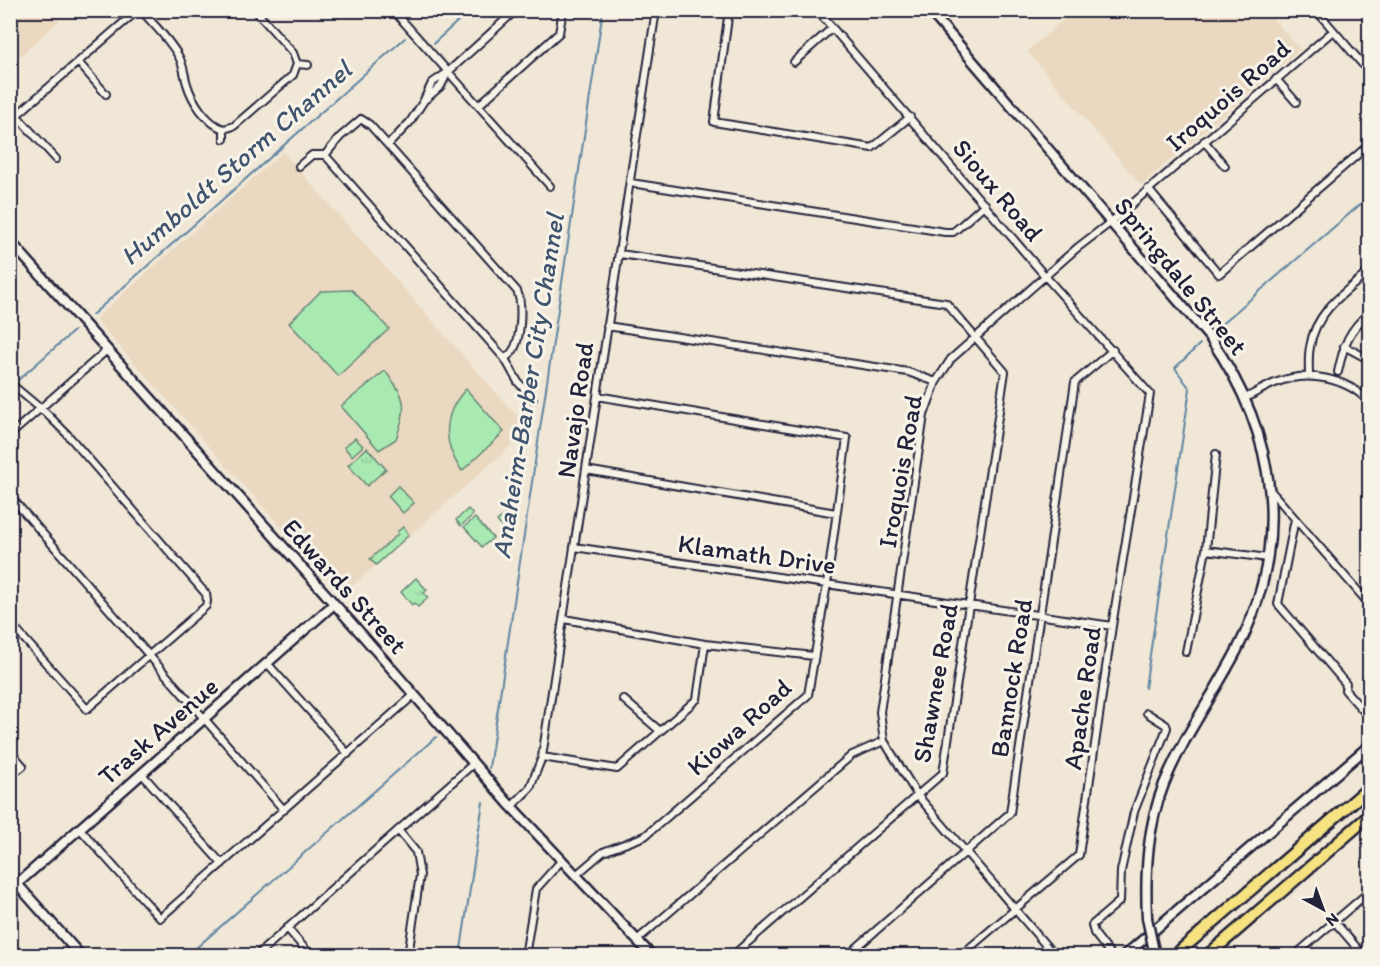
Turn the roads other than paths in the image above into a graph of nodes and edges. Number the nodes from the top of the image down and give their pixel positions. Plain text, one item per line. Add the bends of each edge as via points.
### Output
1 (139, 10) edge
2 (255, 10) edge
3 (393, 10) edge
4 (516, 10) edge
5 (563, 10) edge
6 (656, 10) edge
7 (729, 10) edge
8 (817, 10) edge
9 (929, 10) edge
10 (1316, 10) edge
11 (832, 28) junction
12 (1333, 31) junction
13 (794, 62) dead end
14 (78, 63) junction
15 (297, 64) junction
16 (308, 65) dead end
17 (448, 72) junction
18 (1370, 73) edge
19 (1276, 79) junction
20 (106, 94) dead end
21 (1296, 102) dead end
22 (479, 105) junction
23 (17, 116) junction
24 (910, 117) junction
25 (10, 121) edge
26 (224, 129) junction
27 (224, 139) dead end
28 (1204, 141) junction
29 (389, 144) junction
30 (1370, 144) edge
31 (325, 155) junction
32 (56, 159) dead end
33 (299, 166) dead end
34 (1225, 166) dead end
35 (631, 183) junction
36 (550, 186) dead end
37 (1148, 189) junction
38 (985, 204) junction
39 (1111, 222) junction
40 (10, 241) edge
41 (620, 254) junction
42 (1370, 271) edge
43 (1045, 276) junction
44 (1370, 312) edge
45 (607, 326) junction
46 (974, 337) junction
47 (1344, 346) junction
48 (107, 350) junction
49 (1113, 350) junction
50 (505, 359) junction
51 (1370, 360) edge
52 (1338, 372) dead end
53 (1309, 375) junction
54 (936, 382) junction
55 (12, 384) edge
56 (1150, 394) joint
57 (597, 396) junction
58 (1246, 398) junction
59 (532, 399) dead end
60 (1370, 403) edge
61 (40, 408) junction
62 (10, 435) edge
63 (1216, 454) dead end
64 (586, 470) junction
65 (1271, 491) junction
66 (10, 496) edge
67 (836, 513) junction
68 (1295, 519) junction
69 (574, 547) junction
70 (1206, 550) junction
71 (1268, 558) junction
72 (827, 584) junction
73 (898, 596) junction
74 (334, 604) junction
75 (970, 605) junction
76 (1370, 605) edge
77 (1041, 616) junction
78 (564, 619) junction
79 (10, 623) edge
80 (1112, 626) junction
81 (705, 644) junction
82 (1186, 652) dead end
83 (149, 655) junction
84 (814, 656) junction
85 (267, 663) junction
86 (414, 695) junction
87 (623, 699) dead end
88 (1147, 713) dead end
89 (1369, 716) edge
90 (205, 718) junction
91 (660, 731) junction
92 (884, 741) junction
93 (1370, 745) edge
94 (10, 751) edge
95 (348, 754) junction
96 (542, 757) junction
97 (474, 763) junction
98 (142, 774) junction
99 (10, 776) edge
100 (1370, 788) edge
101 (918, 796) junction
102 (511, 807) junction
103 (284, 810) junction
104 (1370, 815) edge
105 (80, 829) junction
106 (398, 830) junction
107 (966, 851) junction
108 (562, 860) junction
109 (222, 864) junction
110 (576, 875) junction
111 (10, 876) edge
112 (14, 887) edge
113 (1370, 891) edge
114 (1015, 908) junction
115 (1335, 921) junction
116 (287, 928) junction
117 (637, 940) junction
118 (960, 955) edge
119 (81, 956) edge
120 (256, 956) edge
121 (311, 956) edge
122 (408, 956) edge
123 (525, 956) edge
124 (652, 956) edge
125 (732, 956) edge
126 (847, 956) edge
127 (1055, 956) edge
128 (1112, 956) edge
129 (1124, 956) edge
130 (1155, 956) edge
131 (1174, 956) edge
132 (1207, 956) edge
133 (1294, 956) edge
134 (1364, 956) edge

1 - 14 street
1 - 26 street via 181,59 189,92 198,107 214,125
2 - 15 street
3 - 17 street
4 - 17 street
5 - 22 street via 559,33
6 - 35 street, Navajo Road
7 - 24 street via 714,122 872,148
8 - 11 street, Sioux Road
9 - 39 street, Springdale Street
10 - 12 street
11 - 13 street
11 - 24 street, Sioux Road
12 - 18 street
12 - 19 street, Iroquois Road
14 - 20 street
14 - 23 street
15 - 16 street
15 - 26 street via 293,75 234,126
17 - 22 street
17 - 29 street via 432,83 410,122
19 - 21 street
19 - 28 street, Iroquois Road
22 - 36 street
23 - 25 street
23 - 32 street
24 - 38 street, Sioux Road
26 - 27 street
28 - 34 street
28 - 37 street, Iroquois Road
29 - 31 street via 361,119
29 - 50 street via 517,291 522,306 518,329 513,351
30 - 37 street via 1220,274
31 - 33 street via 312,155
31 - 50 street
35 - 38 street via 945,232 957,229
35 - 41 street, Navajo Road
37 - 39 street, Iroquois Road
38 - 43 street, Sioux Road
39 - 43 street, Iroquois Road
39 - 58 street, Springdale Street via 1210,338
40 - 48 street, Edwards Street
41 - 45 street, Navajo Road
41 - 46 street via 946,303
42 - 53 street via 1320,318 1310,346
43 - 46 street, Iroquois Road
43 - 49 street, Sioux Road
44 - 47 street via 1355,325
45 - 54 street via 908,372
45 - 57 street, Navajo Road
46 - 54 street, Iroquois Road via 951,359
46 - 75 street, Shawnee Road via 1005,372
47 - 51 street
47 - 52 street
48 - 61 street
48 - 74 street, Edwards Street
49 - 56 street, Sioux Road
49 - 77 street, Bannock Road via 1075,382
50 - 59 street
53 - 58 street via 1276,382
53 - 60 street via 1350,387
54 - 73 street, Iroquois Road via 924,415
55 - 61 street
56 - 80 street, Apache Road
57 - 64 street, Navajo Road
57 - 67 street, Kiowa Road via 847,438
58 - 65 street, Springdale Street via 1258,428
61 - 62 street
61 - 83 street via 206,594 206,606
63 - 70 street
64 - 67 street
64 - 69 street, Navajo Road
65 - 68 street
65 - 71 street, Springdale Street
66 - 83 street
67 - 72 street, Kiowa Road
68 - 76 street
68 - 89 street via 1278,604
69 - 72 street, Klamath Drive
69 - 78 street, Navajo Road
70 - 71 street
70 - 82 street
71 - 130 street, Springdale Street, bridge via 1255,609 1237,651 1180,749 1164,785 1149,838 1145,881
72 - 73 street, Klamath Drive
72 - 84 street, Kiowa Road
73 - 75 street, Klamath Drive
73 - 92 street, Iroquois Road via 880,712
74 - 85 street, Trask Avenue
74 - 86 street, Edwards Street
75 - 77 street, Klamath Drive
75 - 101 street, Shawnee Road via 943,773
77 - 80 street, Klamath Drive
77 - 107 street, Bannock Road via 1010,813
78 - 81 street
78 - 96 street, Navajo Road
79 - 83 street via 87,709
80 - 114 street, Apache Road via 1079,855
81 - 84 street
81 - 91 street via 697,699
83 - 90 street
84 - 110 street, Kiowa Road via 808,695 645,836 603,852
85 - 90 street, Trask Avenue
85 - 95 street
86 - 95 street
86 - 97 street, Edwards Street
87 - 91 street
88 - 128 street via 1166,725 1165,736 1134,812 1121,871 1119,901 1092,925
90 - 98 street, Trask Avenue
90 - 103 street
91 - 96 street via 617,769
92 - 101 street
92 - 117 street via 852,755
93 - 129 street
94 - 99 street via 23,766
95 - 103 street
96 - 102 street, Navajo Road via 530,788
97 - 102 street, Edwards Street
97 - 106 street
98 - 105 street, Trask Avenue
98 - 109 street
100 - 131 highway
101 - 107 street
101 - 125 street, Shawnee Road
102 - 108 street, Edwards Street
103 - 109 street
104 - 132 highway
105 - 109 street via 160,918
105 - 112 street, Trask Avenue
106 - 116 street
106 - 122 street via 416,852 420,875
107 - 114 street
107 - 126 street, Bannock Road
108 - 110 street, Edwards Street
108 - 123 street via 536,889
110 - 117 street, Edwards Street
111 - 112 street
112 - 119 street
113 - 115 street
114 - 118 street, Apache Road
114 - 127 street
115 - 133 street
115 - 134 street
116 - 120 street
116 - 121 street
117 - 124 street, Edwards Street

